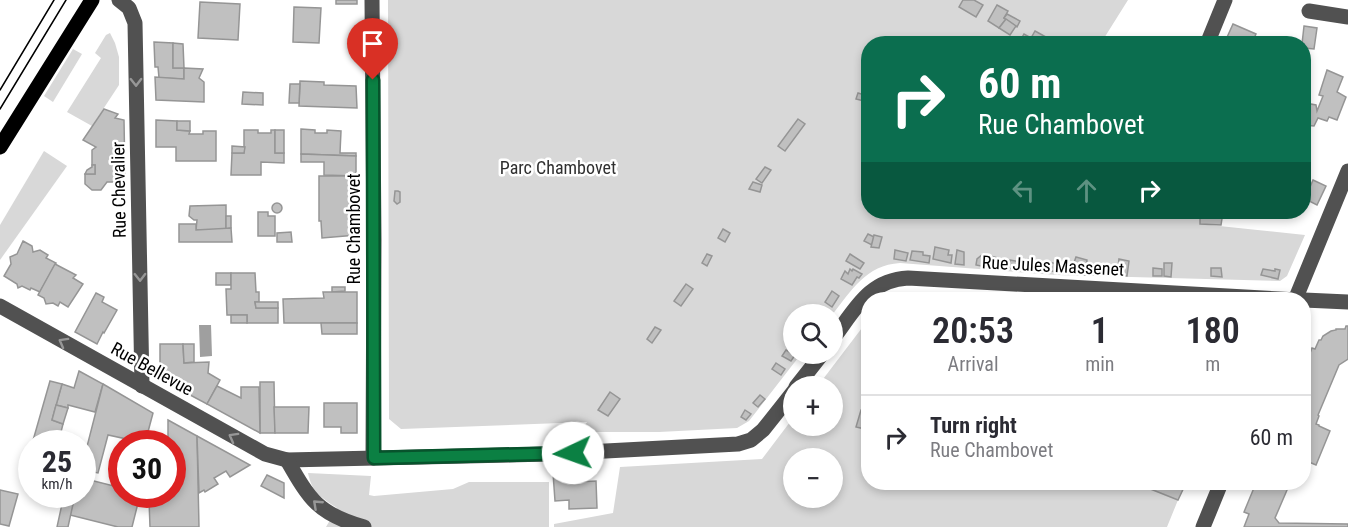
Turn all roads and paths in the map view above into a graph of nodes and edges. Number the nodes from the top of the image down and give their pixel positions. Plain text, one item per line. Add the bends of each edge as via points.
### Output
1 (92, 0) edge
2 (119, 0) edge
3 (372, 0) edge
4 (1225, 0) edge
5 (1309, 11) dead end
6 (1348, 17) edge
7 (1210, 36) edge
8 (0, 147) edge
9 (1348, 171) edge
10 (870, 292) edge
11 (1159, 292) edge
12 (1299, 292) edge
13 (1311, 300) edge
14 (861, 302) edge
15 (1348, 302) edge
16 (0, 306) edge
17 (843, 326) edge
18 (814, 364) edge
19 (805, 376) edge
20 (142, 386) junction
21 (783, 405) edge
22 (374, 458) junction
23 (287, 460) junction
24 (1218, 490) edge
25 (364, 527) edge
26 (1203, 527) edge

1 - 8 main road
2 -> 20 street, Rue Chevalier via 129,8 135,23
3 - 22 street, Rue Chambovet
4 - 7 street
5 - 6 street
9 - 12 street
10 - 11 street, Rue Jules Massenet via 896,278 920,278
13 - 15 street
14 - 17 street, Rue Jules Massenet
20 -> 16 street, Rue Bellevue
18 - 19 street
23 -> 20 street, Rue Bellevue via 265,454
21 - 22 street, Rue Bellevue via 764,430 738,444
22 - 23 street, Rue Bellevue
25 -> 23 street via 320,508 305,492
24 - 26 street

